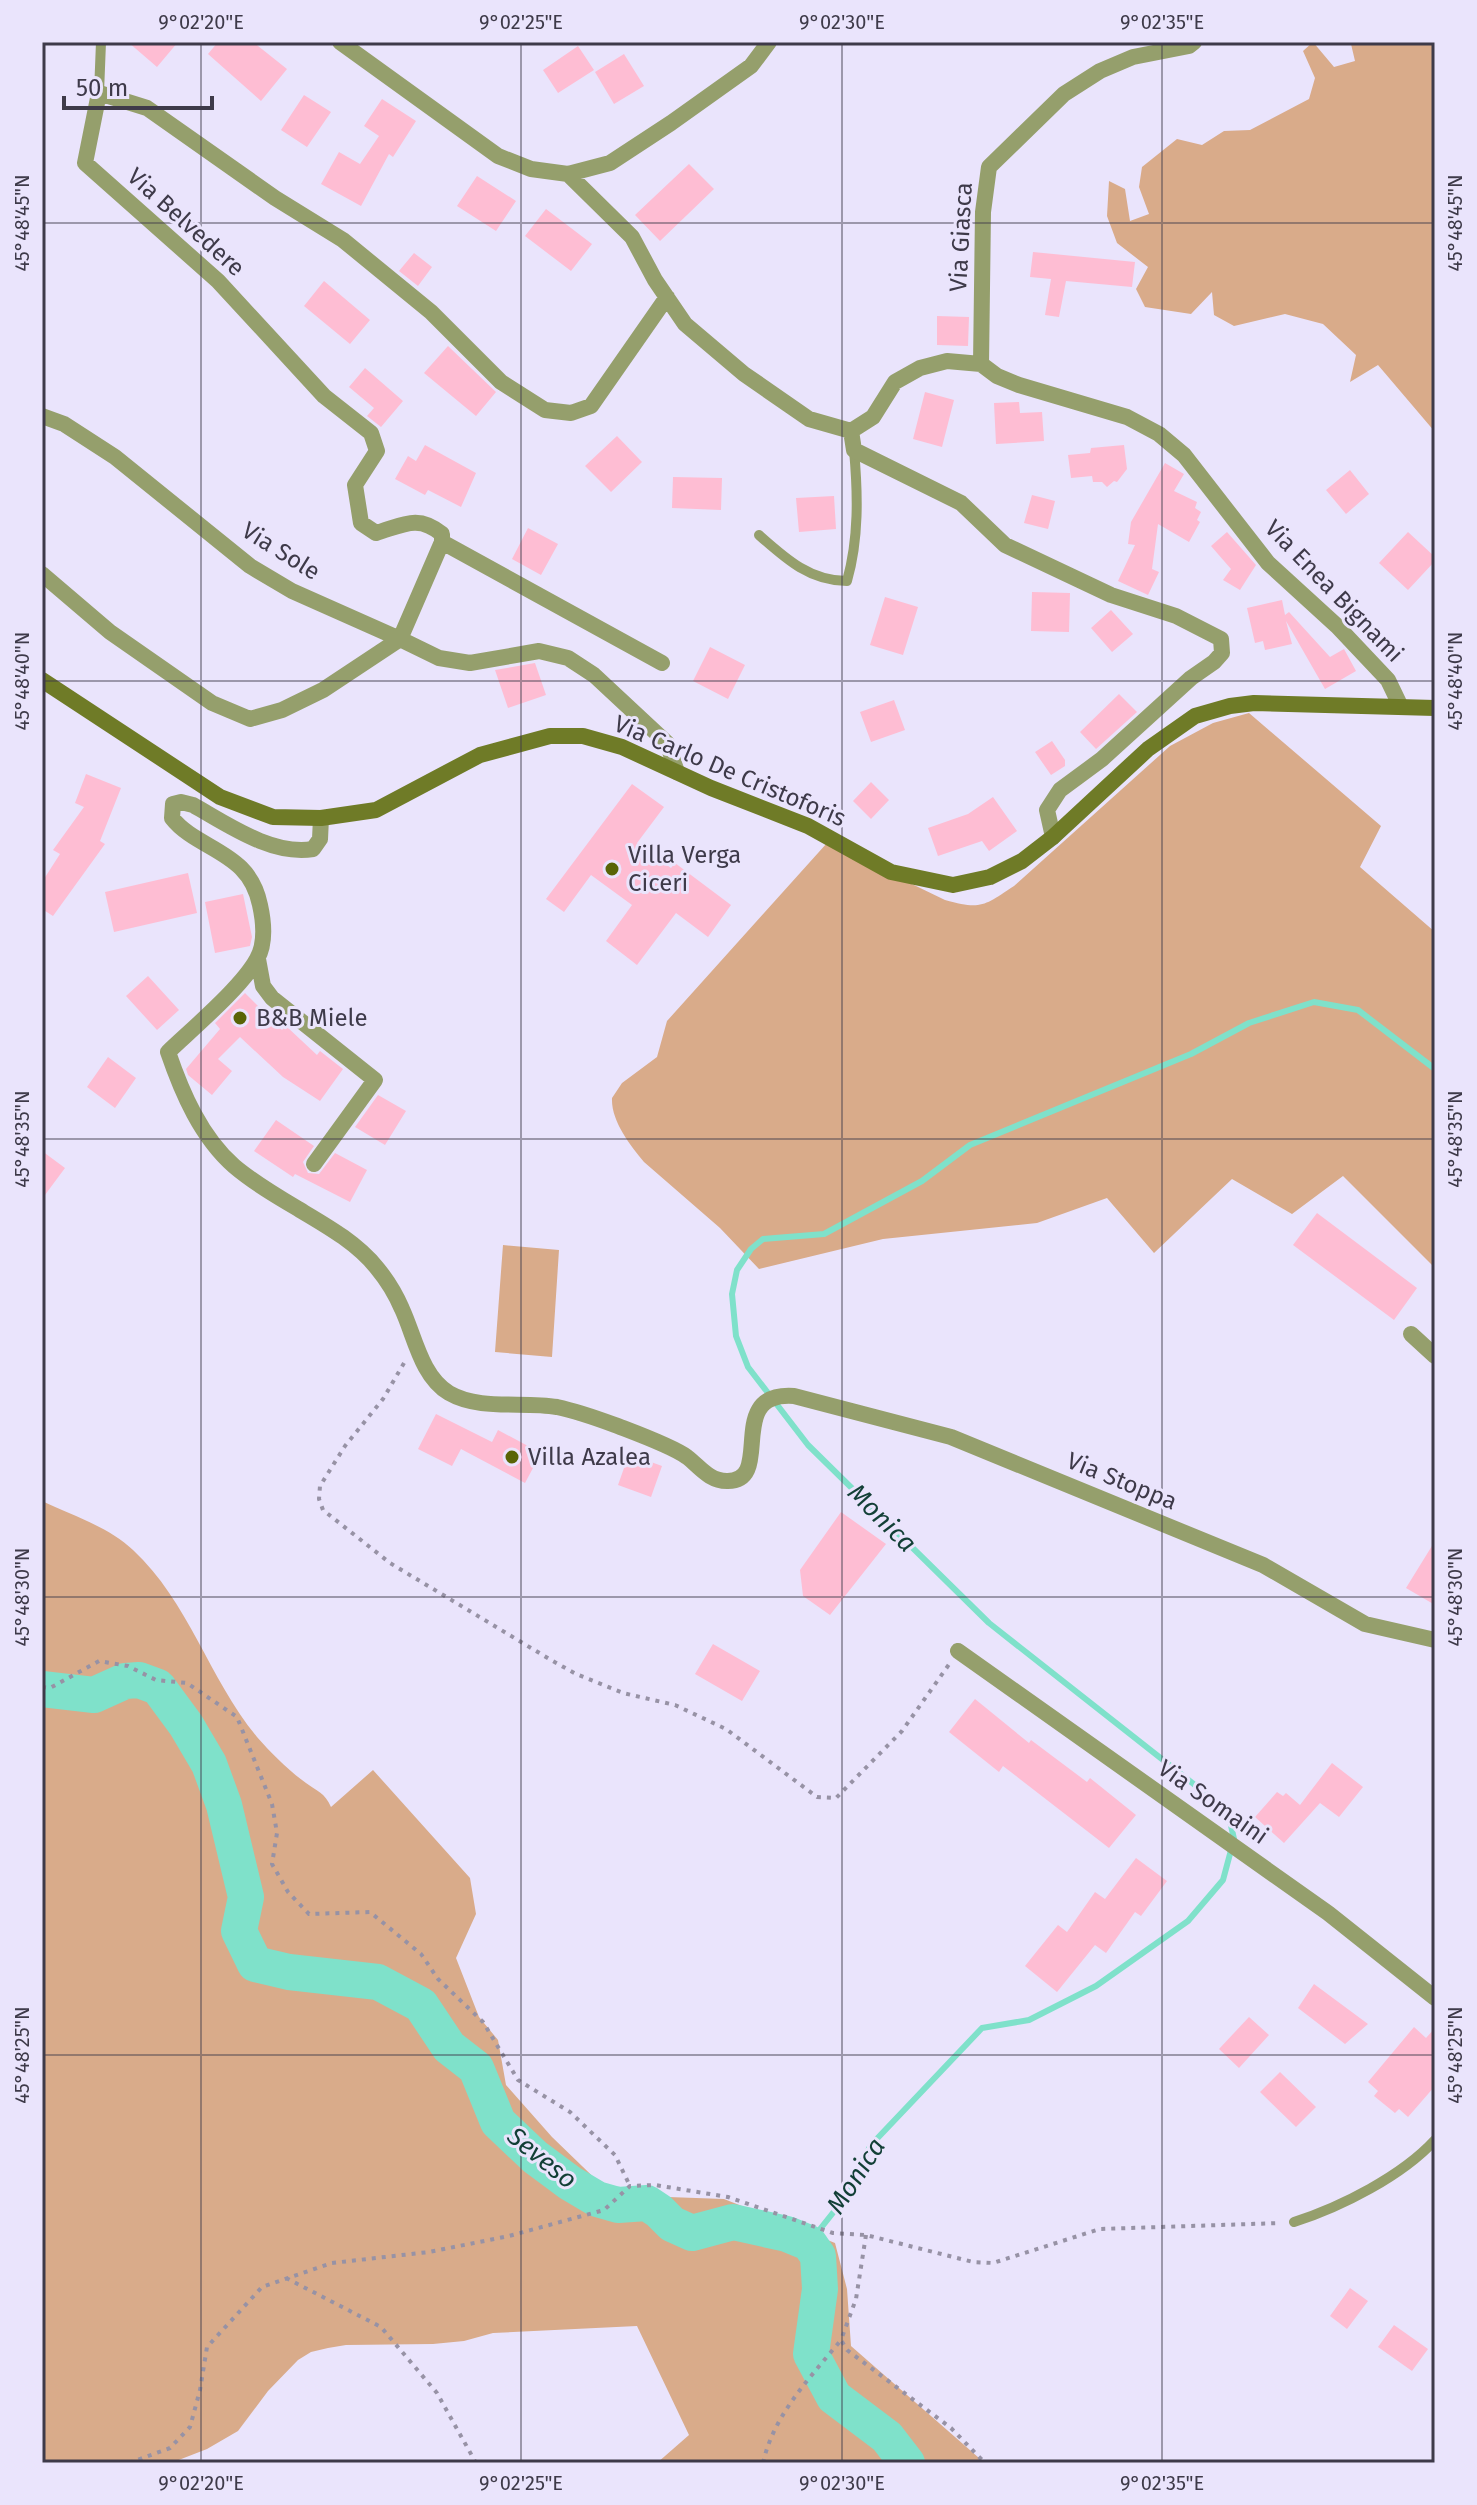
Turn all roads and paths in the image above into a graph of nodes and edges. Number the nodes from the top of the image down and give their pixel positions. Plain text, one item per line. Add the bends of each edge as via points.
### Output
1 (101, 42) edge
2 (340, 42) edge
3 (769, 42) edge
4 (1194, 42) edge
5 (99, 93) junction
6 (568, 174) junction
7 (667, 297) junction
8 (981, 364) junction
9 (42, 416) edge
10 (851, 431) junction
11 (854, 450) junction
12 (759, 535) dead end
13 (442, 542) junction
14 (42, 574) edge
15 (400, 639) junction
16 (662, 663) dead end
17 (42, 680) edge
18 (1400, 705) junction
19 (1435, 708) edge
20 (677, 772) junction
21 (321, 818) junction
22 (1053, 837) junction
23 (258, 959) junction
24 (314, 1164) dead end
25 (1411, 1334) dead end
26 (416, 1343) junction
27 (1435, 1356) edge
28 (1435, 1640) edge
29 (958, 1651) joint
30 (42, 1687) edge
31 (1435, 1998) edge
32 (1435, 2140) edge
33 (630, 2186) junction
34 (1294, 2222) joint
35 (866, 2235) junction
36 (285, 2277) junction
37 (841, 2340) junction
38 (129, 2463) edge
39 (476, 2463) edge
40 (763, 2463) edge
41 (985, 2463) edge

1 - 5 lane
2 - 6 street via 498,156 531,169
3 - 6 street via 751,66 671,123 610,163
4 - 8 street, Via Giasca via 1100,71 1064,94 989,167 983,212
5 - 7 street via 147,108 343,240 431,312 501,382 545,410 571,413 591,406
5 - 13 street, Via Belvedere via 85,163 218,281 324,396 371,433 377,451 355,485 361,523 376,533 405,522 430,524 442,534
6 - 7 street via 632,237
7 - 10 street via 685,324 744,374 809,419
8 - 10 street, Via Enea Bignami via 947,361 920,368 895,382 873,417
8 - 18 street, Via Enea Bignami via 1019,385 1127,417 1167,441 1184,455 1268,563 1388,680
9 - 15 street, Via Sole via 115,457 250,566 292,591
10 - 11 street
11 - 12 lane via 858,492 854,558 847,581 825,581 785,558
11 - 22 street via 961,503 1005,545 1221,639 1222,653 1214,662 1060,790 1047,810
13 - 15 street
13 - 16 street
14 - 15 street via 110,632 212,703 250,719 323,690
15 - 20 street via 439,658 470,663 539,651 568,658 594,675 667,743
17 - 21 main road, Via Carlo De Cristoforis via 220,797 273,817
18 - 19 main road, Via Carlo De Cristoforis
18 - 22 main road, Via Carlo De Cristoforis via 1254,703 1195,716 1148,749
20 - 21 main road, Via Carlo De Cristoforis via 622,747 583,736 550,736 480,755 376,810
20 - 22 main road, Via Carlo De Cristoforis via 808,826 891,872 923,881 953,885 990,877
21 - 23 street via 320,839 313,849 301,851 262,840 193,805 173,804 172,818 178,826 251,878 263,925
23 - 24 street via 263,986 272,998 375,1080
23 - 26 street via 168,1052 178,1082 206,1134 234,1166 340,1234 376,1266
25 - 27 street
26 - 28 street, Via Stoppa via 434,1378 463,1399 556,1407 614,1425 686,1456 714,1479 731,1482 751,1463 752,1420 780,1395 951,1437 1263,1565 1365,1624
26 - 29 path via 320,1486 323,1510 390,1563 564,1667 623,1693 695,1713 726,1729 817,1797 836,1798 902,1731
29 - 31 street, Via Somaini via 1328,1913
30 - 33 path via 50,1688 99,1661 128,1666 156,1680 187,1683 237,1717 272,1804 277,1833 272,1864 288,1892 309,1914 370,1912 421,1954 438,1979 483,2022 518,2080 570,2112 604,2144
32 - 34 lane via 1420,2157 1381,2182
33 - 35 path via 728,2197 833,2233
33 - 36 path via 604,2210 509,2236 332,2263
34 - 35 path via 1100,2229 993,2263
35 - 37 path via 856,2299
36 - 38 path via 262,2287 207,2347 190,2427 170,2448
36 - 39 path via 381,2327 437,2393
37 - 40 path via 786,2407
37 - 41 path via 856,2358 951,2428

